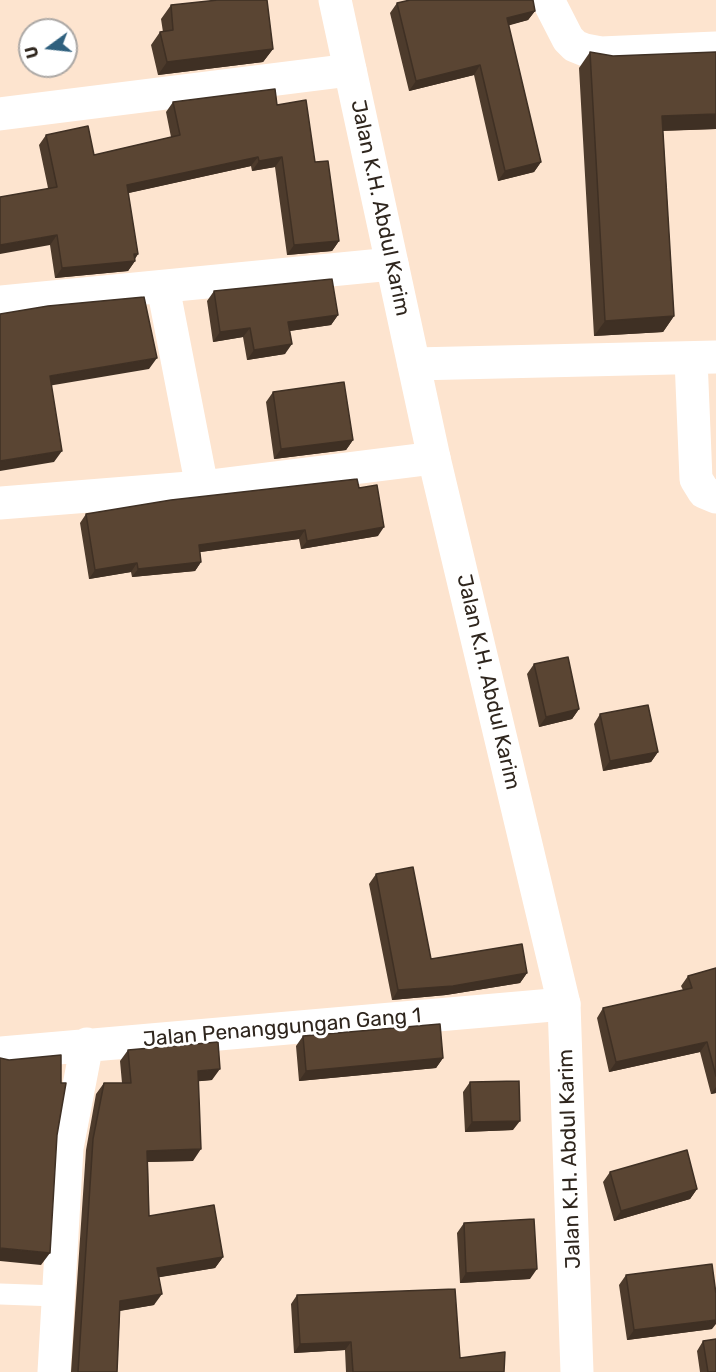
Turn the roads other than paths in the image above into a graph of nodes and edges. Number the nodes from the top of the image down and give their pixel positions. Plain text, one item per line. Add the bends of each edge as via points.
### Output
1 (335, 0) edge
2 (548, 0) edge
3 (716, 48) edge
4 (350, 70) junction
5 (0, 114) edge
6 (392, 264) junction
7 (163, 287) junction
8 (0, 302) edge
9 (703, 358) edge
10 (414, 364) junction
11 (434, 458) junction
12 (202, 487) junction
13 (716, 497) edge
14 (0, 503) edge
15 (564, 1004) junction
16 (87, 1044) junction
17 (0, 1053) edge
18 (0, 1294) edge
19 (57, 1296) junction
20 (54, 1372) edge
21 (577, 1372) edge

1 - 4 street, Jalan K.H. Abdul Karim
2 - 3 street via 568,39 585,50 601,53
4 - 5 street
4 - 6 street, Jalan K.H. Abdul Karim
6 - 7 street
6 - 10 street, Jalan K.H. Abdul Karim
7 - 8 street
7 - 12 street
9 - 10 street
9 - 13 street via 696,479 704,492
10 - 11 street, Jalan K.H. Abdul Karim
11 - 12 street
11 - 15 street, Jalan K.H. Abdul Karim
12 - 14 street
15 - 16 street, Jalan Penanggungan Gang 1
15 - 21 street, Jalan K.H. Abdul Karim
16 - 17 street, Jalan Penanggungan Gang 1
16 - 19 street via 67,1148
18 - 19 lane
19 - 20 street

